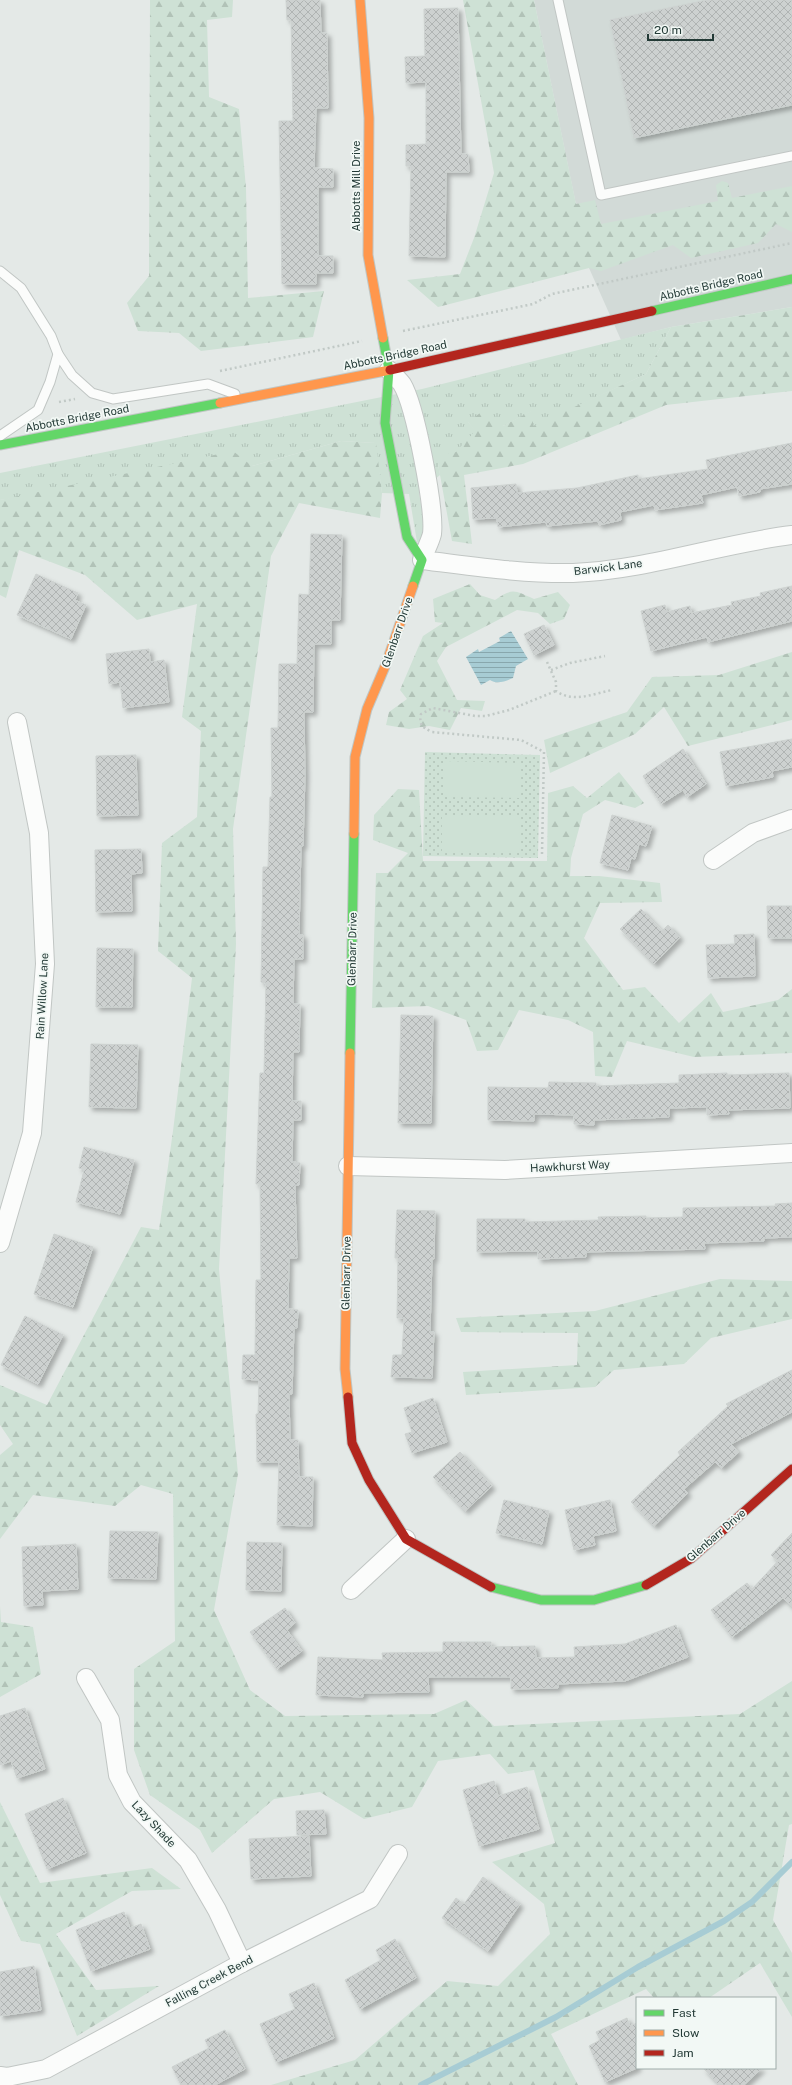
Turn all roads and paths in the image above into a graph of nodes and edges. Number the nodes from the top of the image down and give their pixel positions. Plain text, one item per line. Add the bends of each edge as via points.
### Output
1 (360, 0) edge
2 (558, 0) edge
3 (792, 156) edge
4 (0, 271) edge
5 (792, 279) edge
6 (58, 354) junction
7 (389, 370) junction
8 (244, 398) junction
9 (0, 436) edge
10 (0, 445) edge
11 (792, 535) edge
12 (422, 560) junction
13 (605, 656) dead end
14 (547, 662) dead end
15 (551, 670) junction
16 (612, 690) dead end
17 (556, 691) junction
18 (18, 722) dead end
19 (792, 819) edge
20 (542, 854) dead end
21 (713, 860) dead end
22 (792, 1153) edge
23 (348, 1166) junction
24 (0, 1243) edge
25 (792, 1469) edge
26 (406, 1540) junction
27 (351, 1590) dead end
28 (86, 1678) dead end
29 (398, 1854) dead end
30 (242, 1963) junction
31 (0, 2076) edge

1 - 7 street, Abbotts Mill Drive via 369,118 368,254
2 - 3 lane via 601,195
4 - 6 lane via 21,288 51,336
5 - 7 street, Abbotts Bridge Road
6 - 8 lane via 72,375 92,394 113,399 208,384
6 - 9 lane via 38,410
7 - 8 street, Abbotts Bridge Road
7 - 12 street via 385,423 407,538
7 - 12 street, Glenbarr Drive via 402,384 412,409 423,462 432,534
8 - 10 street, Abbotts Bridge Road
11 - 12 street, Barwick Lane via 633,565 573,573 508,571
12 - 23 street, Glenbarr Drive via 386,664 367,709 355,757
13 - 15 path via 570,663
14 - 15 path
15 - 17 path via 556,682
16 - 17 path via 571,698
17 - 20 path via 509,710 486,716 433,708 421,714 420,721 422,727 432,732 521,740 544,752
18 - 24 street, Rain Willow Lane via 39,833 45,964 32,1133
19 - 21 street via 753,833
22 - 23 street, Hawkhurst Way via 505,1170
23 - 26 street, Glenbarr Drive via 344,1369 352,1443 368,1480
25 - 26 street, Glenbarr Drive via 692,1558 644,1586 594,1600 541,1600 488,1586
26 - 27 street
28 - 30 street, Lazy Shade via 110,1720 118,1775 132,1802 188,1860 217,1910
29 - 30 street, Falling Creek Bend via 370,1899
30 - 31 street, Falling Creek Bend via 46,2069 7,2077

